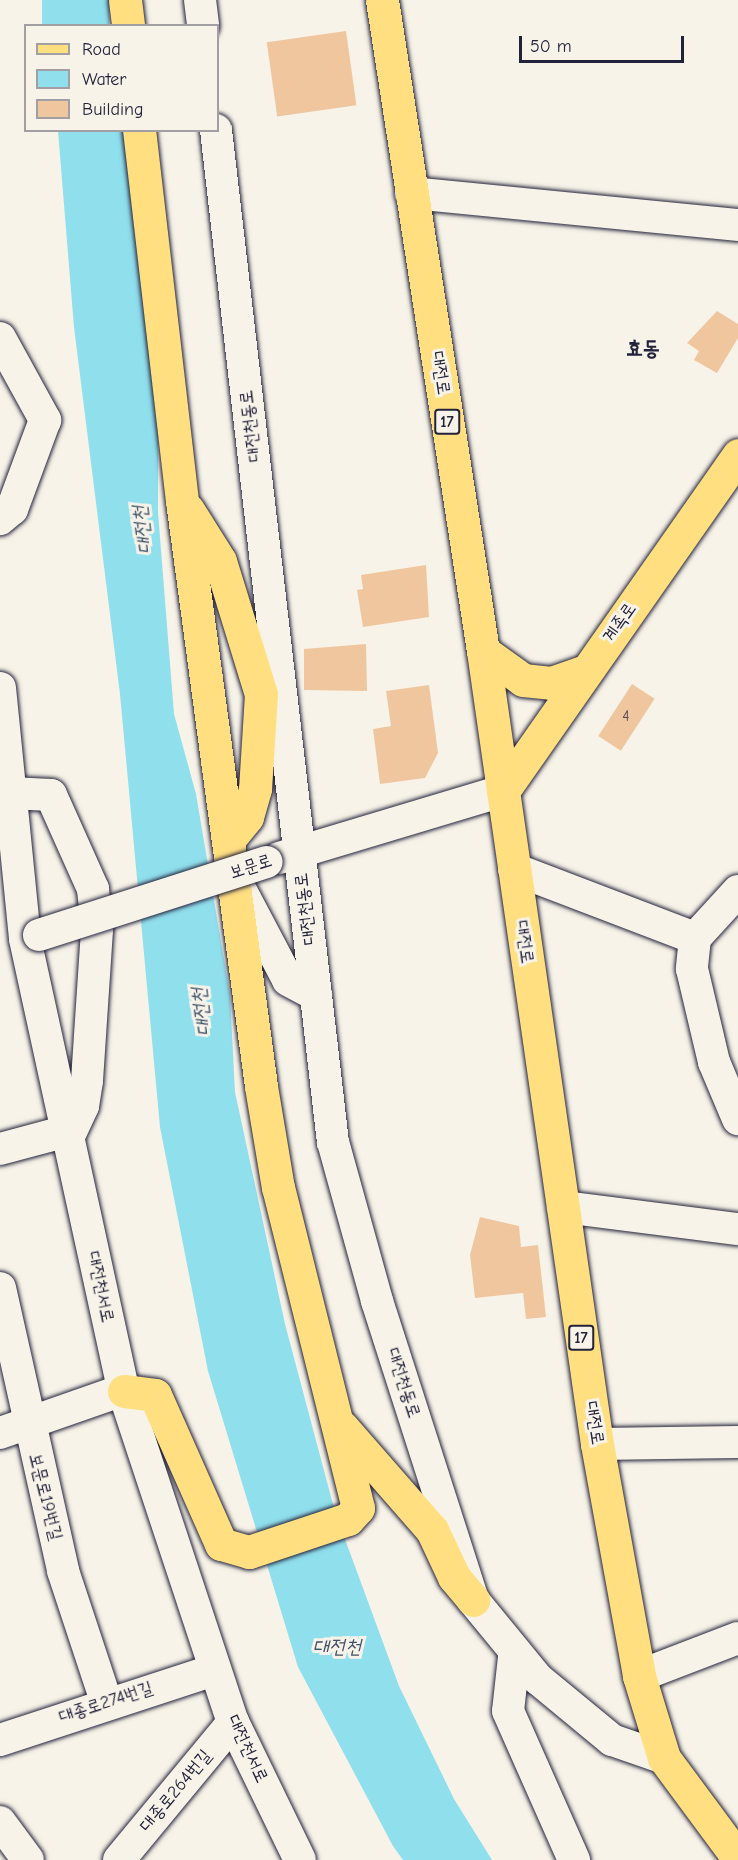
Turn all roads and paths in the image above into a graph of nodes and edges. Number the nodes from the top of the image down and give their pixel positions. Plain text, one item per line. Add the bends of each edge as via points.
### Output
1 (125, 0) edge
2 (200, 0) edge
3 (382, 0) edge
4 (128, 24) edge
5 (203, 24) edge
6 (140, 132) edge
7 (216, 132) edge
8 (411, 193) junction
9 (738, 225) edge
10 (0, 338) edge
11 (734, 471) edge
12 (182, 501) junction
13 (0, 519) edge
14 (483, 651) junction
15 (586, 671) junction
16 (0, 688) edge
17 (271, 693) junction
18 (3, 755) edge
19 (503, 791) junction
20 (10, 793) junction
21 (230, 838) junction
22 (300, 850) junction
23 (514, 868) junction
24 (238, 885) junction
25 (738, 891) edge
26 (695, 938) junction
27 (21, 940) edge
28 (316, 995) junction
29 (738, 1119) edge
30 (67, 1135) junction
31 (0, 1149) edge
32 (562, 1208) junction
33 (738, 1229) edge
34 (0, 1288) edge
35 (124, 1390) junction
36 (338, 1424) junction
37 (14, 1428) edge
38 (738, 1442) edge
39 (597, 1444) junction
40 (473, 1600) junction
41 (738, 1638) edge
42 (514, 1657) junction
43 (214, 1670) junction
44 (639, 1676) junction
45 (106, 1701) junction
46 (233, 1722) junction
47 (0, 1740) edge
48 (664, 1758) junction
49 (0, 1822) edge
50 (738, 1858) edge
51 (28, 1860) edge
52 (119, 1860) edge
53 (300, 1860) edge
54 (574, 1860) edge

1 - 4 main road
2 - 5 street
3 - 8 main road, 대전로 / 17
6 - 12 main road
7 - 17 street, 대전천동로
8 - 9 street
8 - 14 main road, 대전로 / 17
10 - 13 street via 56,419 12,509
11 - 15 main road, 계족로
12 - 17 main road via 220,561
12 - 21 main road
14 - 15 main road via 523,680 551,683
14 - 19 main road, 대전로 / 17
15 - 19 main road, 계족로
16 - 18 street, 대전천서로
17 - 21 main road via 255,789 247,817
17 - 22 street, 대전천동로
18 - 20 street, 대전천서로
19 - 22 street, 보문로
19 - 23 main road, 대전로 / 17
20 - 27 street, 대전천서로
20 - 30 street via 51,795 93,889 97,930 87,1081 83,1106
21 - 24 main road
22 - 27 street, 보문로, bridge
22 - 28 street, 대전천동로
23 - 26 street
23 - 32 main road, 대전로 / 17
24 - 28 street via 288,980
24 - 36 main road via 278,1188
25 - 26 street
26 - 29 street via 692,969 705,1027
27 - 30 street, 대전천서로
28 - 40 street, 대전천동로 via 333,1142 377,1301
30 - 31 street
30 - 35 street, 대전천서로
32 - 33 street
32 - 39 main road, 대전로 / 17
34 - 37 street, 보문로19번길
35 - 36 main road via 155,1395 221,1544 258,1549 348,1519 358,1508 358,1497
35 - 37 street
35 - 43 street, 대전천서로
36 - 40 main road via 426,1523
37 - 45 street, 보문로19번길
38 - 39 street
39 - 44 main road, 대전로 / 17
40 - 42 street, 대전천동로
41 - 44 street
42 - 48 street, 대전천동로 via 612,1740
42 - 54 street via 508,1711
43 - 45 street, 대종로274번길
43 - 46 street, 대전천서로
44 - 48 main road, 대전로 / 17
45 - 47 street, 대종로274번길
46 - 52 street, 대종로264번길
46 - 53 street, 대전천서로
48 - 50 main road, 대전로 / 17
49 - 51 street

